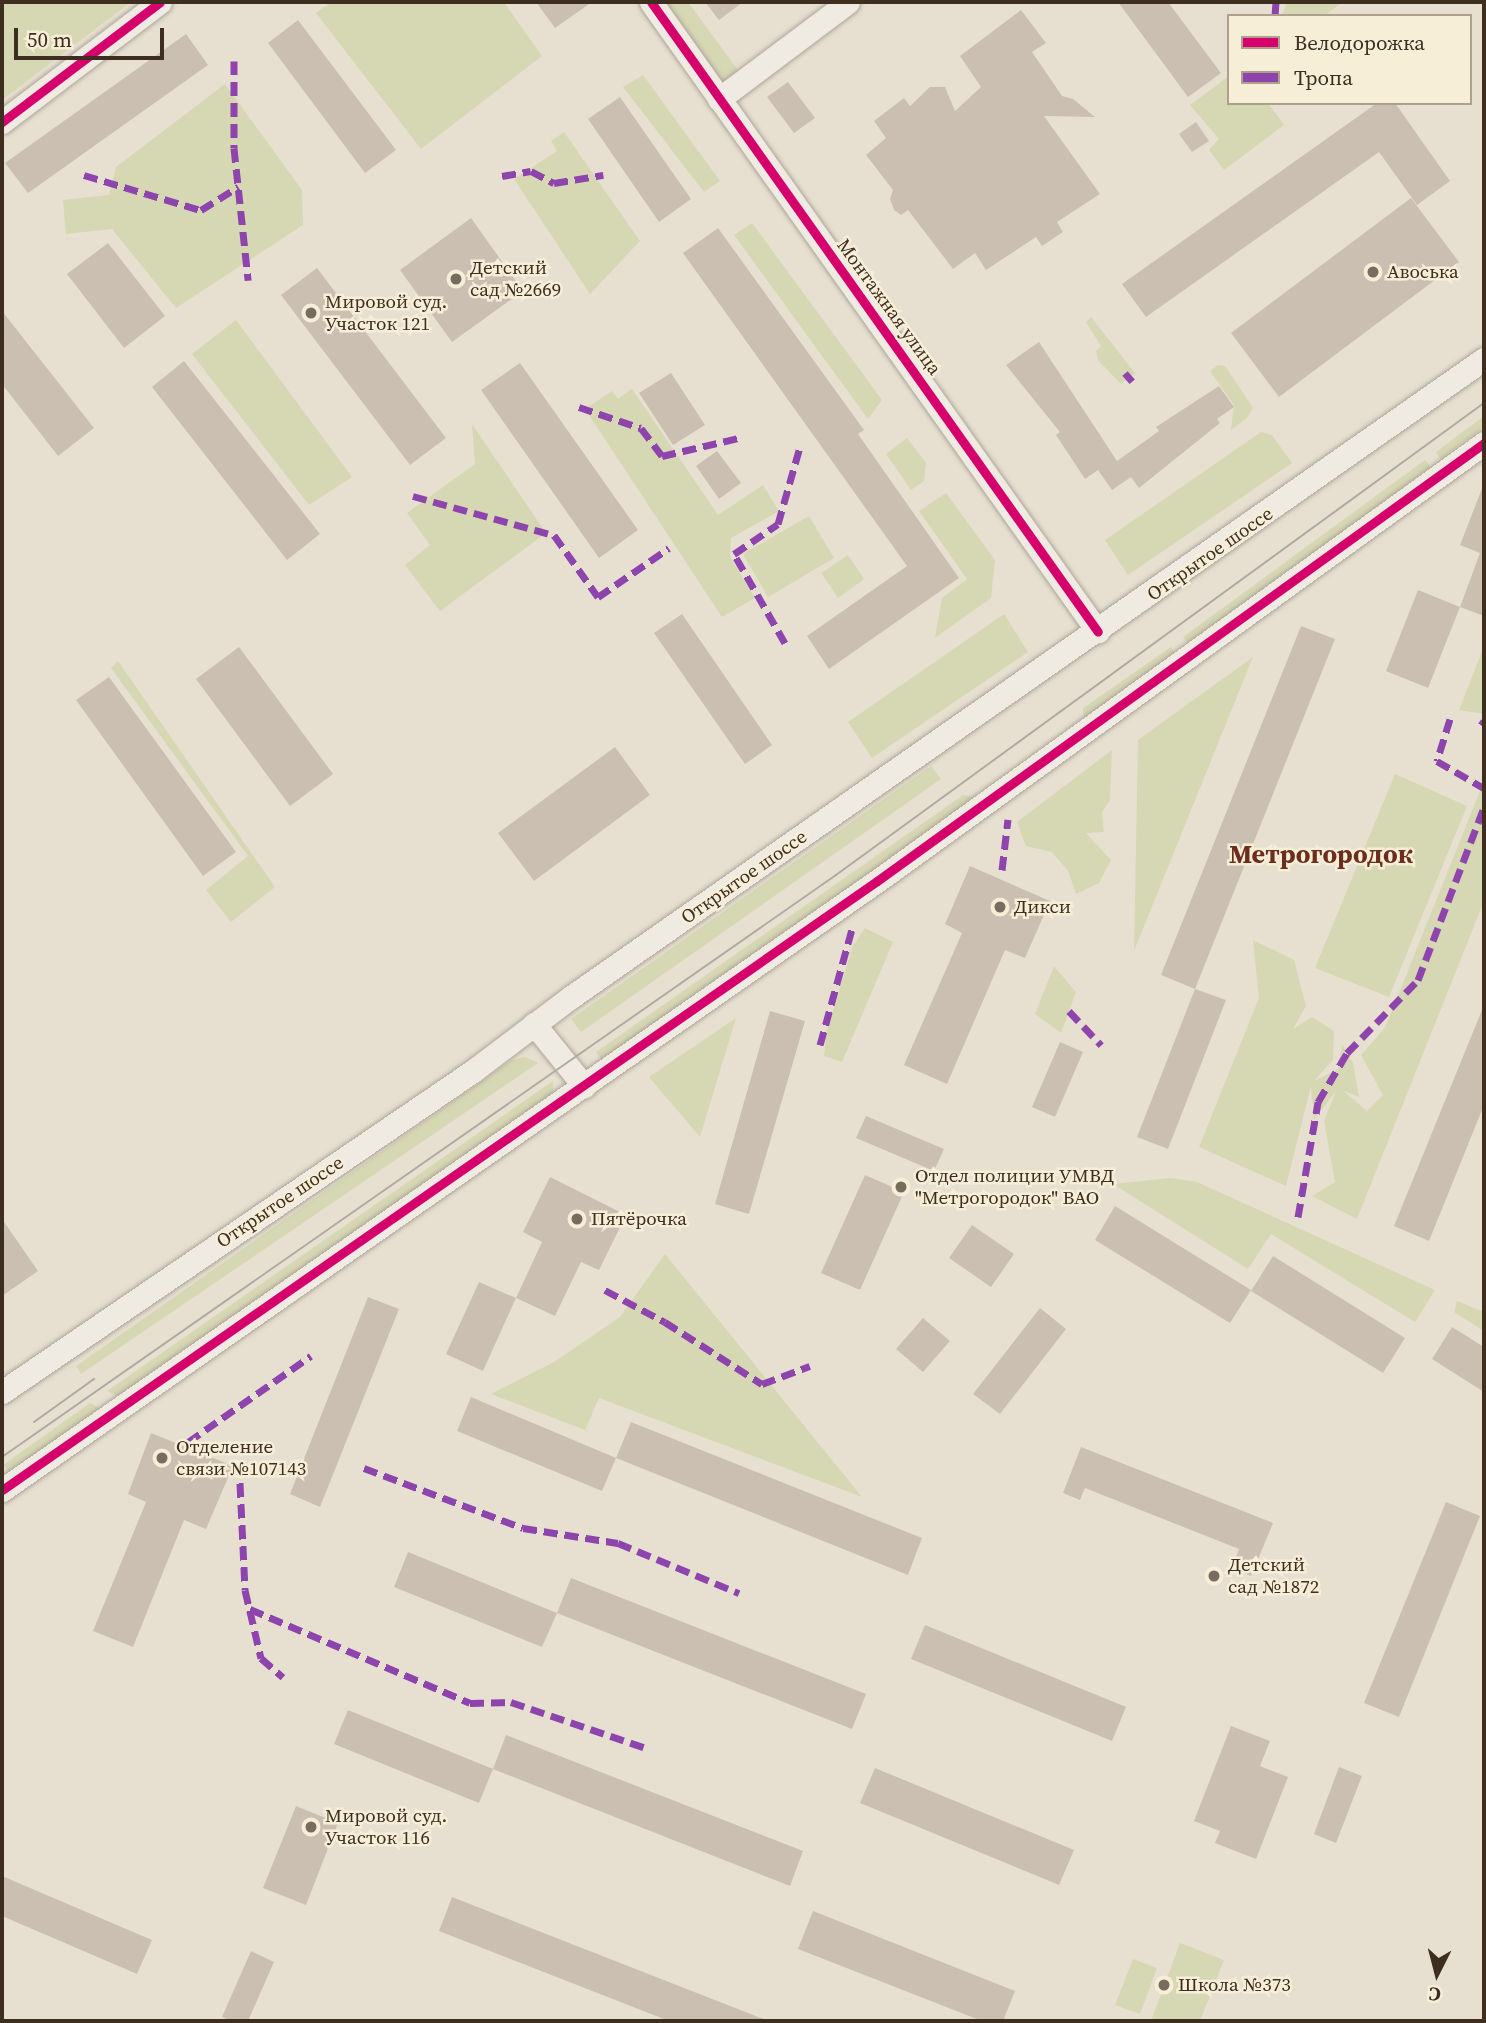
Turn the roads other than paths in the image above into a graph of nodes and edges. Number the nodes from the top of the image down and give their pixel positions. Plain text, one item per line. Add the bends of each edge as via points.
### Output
1 (160, 2) edge
2 (651, 2) edge
3 (848, 2) edge
4 (719, 99) junction
5 (2, 122) edge
6 (1484, 359) edge
7 (1484, 443) edge
8 (1098, 632) junction
9 (534, 1024) junction
10 (584, 1086) junction
11 (2, 1392) edge
12 (2, 1490) edge

1 - 5 street
2 - 4 street, Монтажная улица
3 - 4 street
4 - 8 street, Монтажная улица
6 - 8 street, Открытое шоссе
7 - 10 street via 1189,659
8 - 9 street, Открытое шоссе
9 - 10 street
9 - 11 street, Открытое шоссе
10 - 12 street

